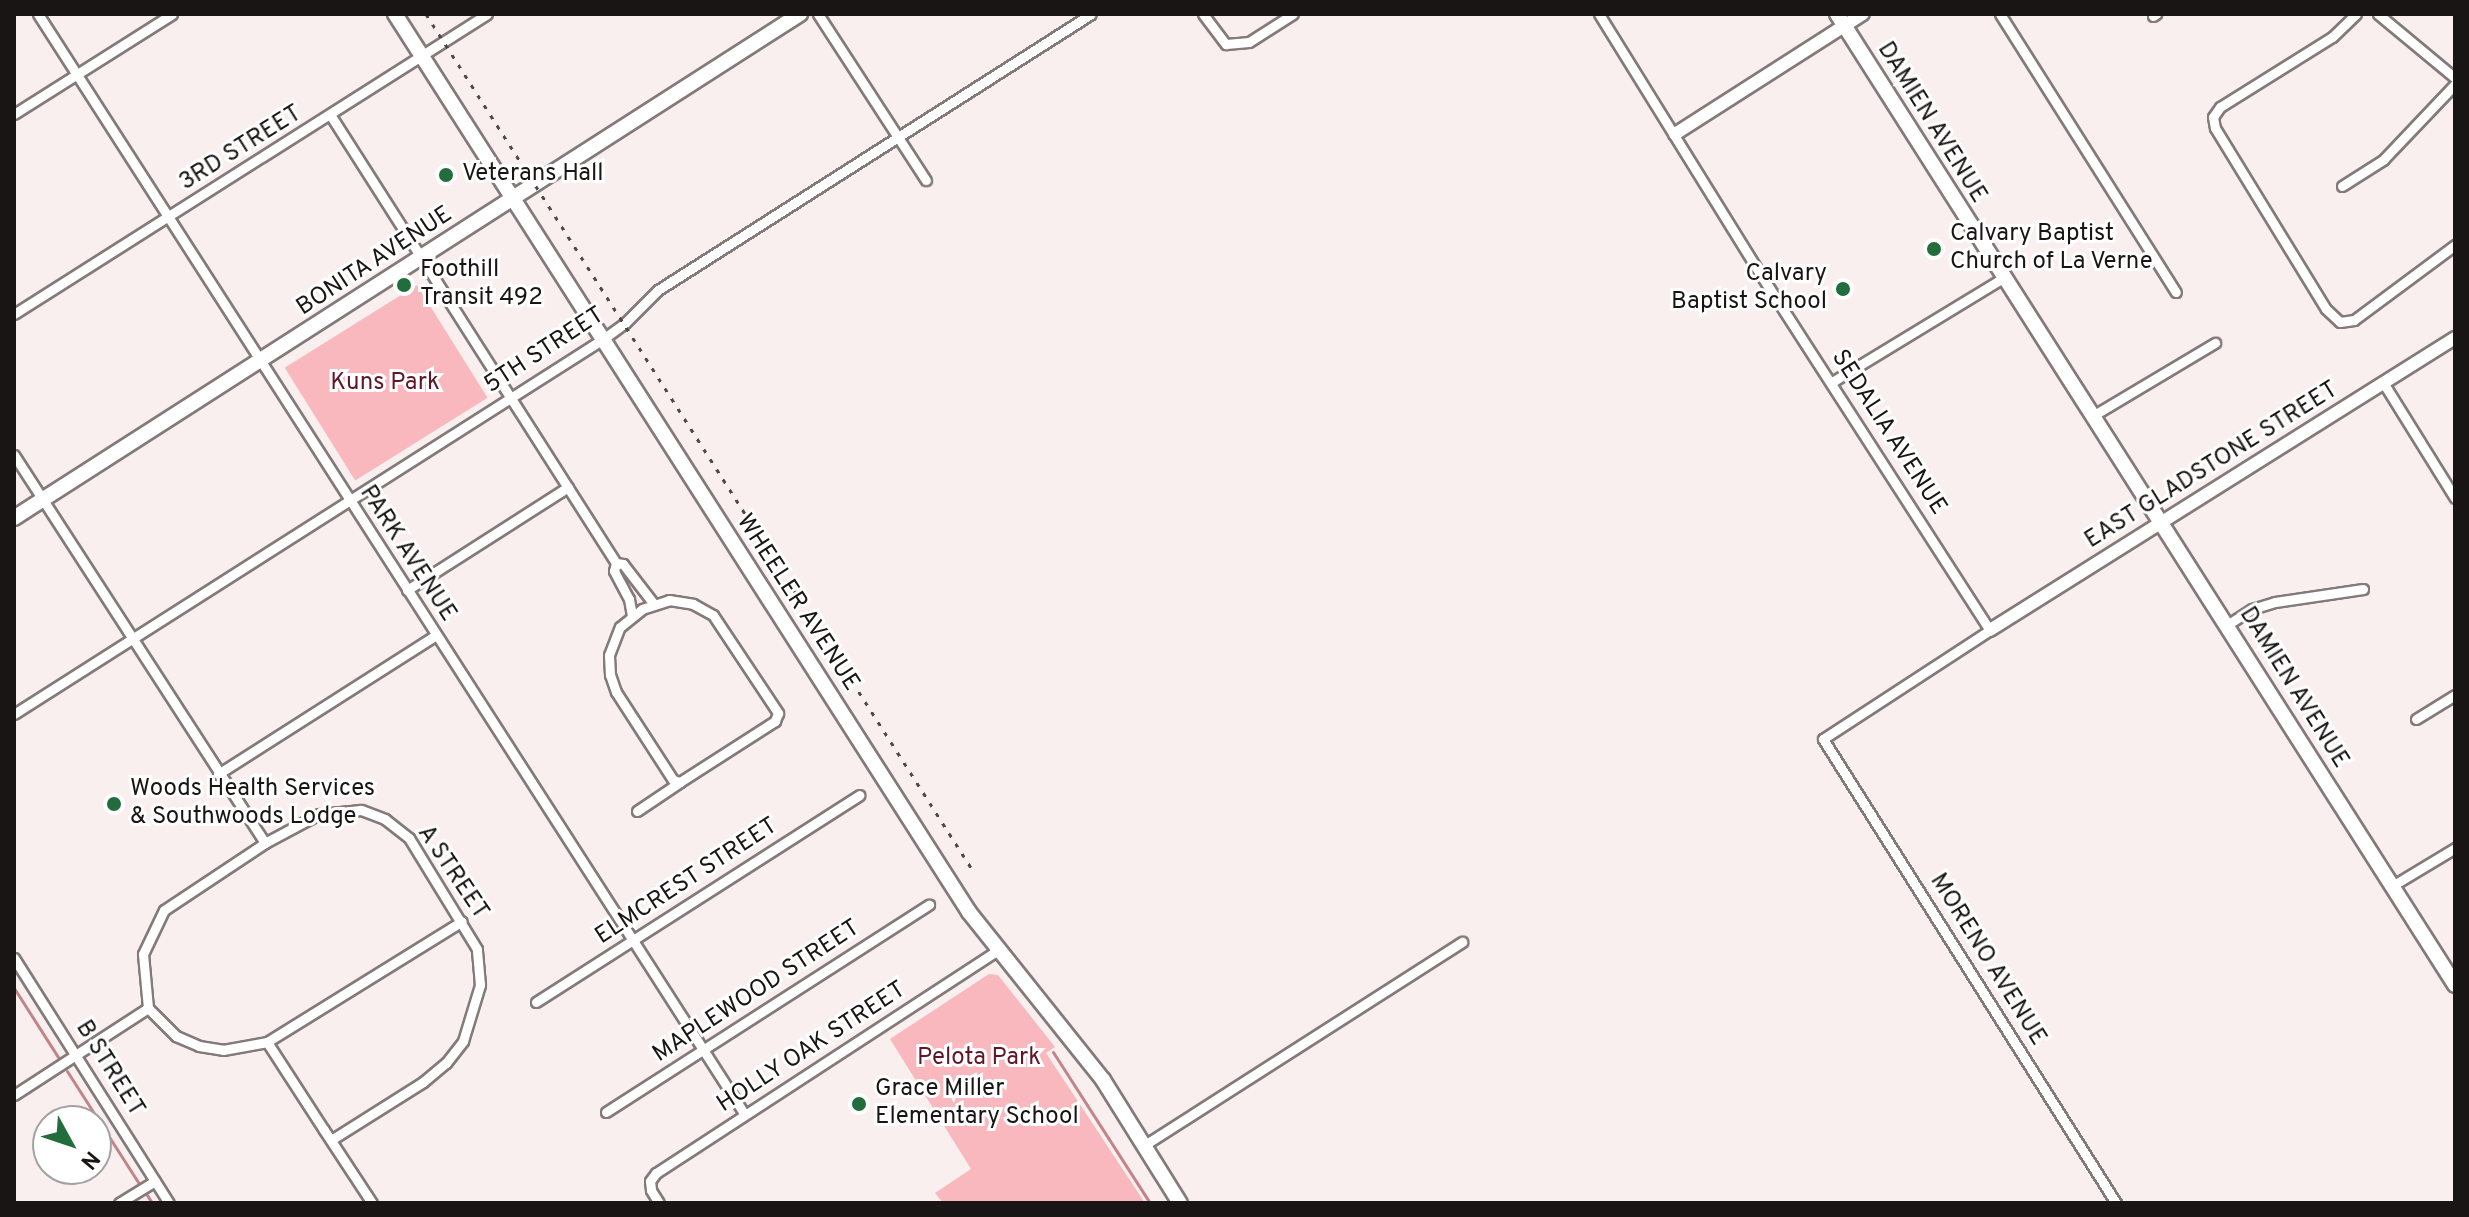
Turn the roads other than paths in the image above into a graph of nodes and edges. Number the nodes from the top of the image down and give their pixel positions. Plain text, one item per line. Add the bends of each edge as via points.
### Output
1 (38, 14) edge
2 (172, 14) edge
3 (395, 14) edge
4 (487, 14) edge
5 (800, 14) edge
6 (818, 14) edge
7 (1091, 14) edge
8 (1203, 14) edge
9 (1293, 14) edge
10 (1863, 14) edge
11 (2000, 14) edge
12 (2356, 14) edge
13 (2378, 14) edge
14 (1604, 16) edge
15 (1841, 20) edge
16 (422, 57) junction
17 (76, 74) junction
18 (2455, 78) edge
19 (2455, 84) edge
20 (14, 114) edge
21 (331, 116) junction
22 (1675, 134) junction
23 (897, 137) junction
24 (926, 180) dead end
25 (2342, 186) dead end
26 (515, 198) junction
27 (169, 218) junction
28 (2455, 245) edge
29 (421, 258) junction
30 (2003, 278) junction
31 (2176, 292) dead end
32 (14, 314) edge
33 (2455, 338) edge
34 (603, 339) junction
35 (2215, 343) dead end
36 (261, 361) junction
37 (1832, 382) junction
38 (2384, 384) junction
39 (512, 396) junction
40 (2094, 415) junction
41 (14, 455) edge
42 (568, 487) junction
43 (2455, 498) edge
44 (43, 500) junction
45 (349, 500) junction
46 (14, 518) edge
47 (2163, 524) junction
48 (616, 563) junction
49 (2363, 589) dead end
50 (407, 590) junction
51 (653, 603) junction
52 (632, 616) junction
53 (2227, 625) junction
54 (1990, 630) junction
55 (435, 636) junction
56 (132, 639) junction
57 (2455, 695) edge
58 (14, 714) edge
59 (2416, 719) dead end
60 (218, 774) junction
61 (680, 782) junction
62 (860, 795) dead end
63 (637, 811) dead end
64 (265, 843) junction
65 (2455, 848) edge
66 (2392, 886) junction
67 (929, 905) dead end
68 (462, 921) junction
69 (631, 941) junction
70 (1462, 942) dead end
71 (997, 951) junction
72 (14, 958) edge
73 (2455, 985) edge
74 (536, 1002) dead end
75 (148, 1008) junction
76 (267, 1042) junction
77 (702, 1050) junction
78 (77, 1055) junction
79 (14, 1095) edge
80 (606, 1112) dead end
81 (745, 1115) junction
82 (331, 1140) junction
83 (1143, 1146) junction
84 (155, 1181) junction
85 (119, 1203) edge
86 (169, 1203) edge
87 (372, 1203) edge
88 (659, 1203) edge
89 (1180, 1203) edge
90 (2116, 1203) edge

1 - 17 street, PARK AVENUE
2 - 17 street
3 - 16 main road, WHEELER AVENUE
4 - 16 street, 3RD STREET
5 - 26 main road, BONITA AVENUE
6 - 23 street
7 - 23 street, 5TH STREET
8 - 9 street via 1226,44 1249,42
10 - 15 street
11 - 31 street
12 - 28 street via 2332,37 2220,107 2213,117 2215,128 2318,296 2340,322 2354,320
13 - 18 street
14 - 22 street, SEDALIA AVENUE
15 - 22 street
15 - 30 main road, DAMIEN AVENUE
16 - 21 street, 3RD STREET
16 - 26 main road, WHEELER AVENUE
17 - 20 street
17 - 27 street, PARK AVENUE
19 - 25 street via 2383,160
21 - 27 street, 3RD STREET
21 - 29 street
22 - 37 street, SEDALIA AVENUE
23 - 24 street
23 - 34 street, 5TH STREET via 658,290
26 - 29 main road, BONITA AVENUE
26 - 34 main road, WHEELER AVENUE
27 - 32 street, 3RD STREET
27 - 36 street, PARK AVENUE
29 - 36 main road, BONITA AVENUE
29 - 39 street
30 - 37 street
30 - 40 main road, DAMIEN AVENUE
33 - 38 street, EAST GLADSTONE STREET
34 - 39 street, 5TH STREET
34 - 71 main road, WHEELER AVENUE
35 - 40 street
36 - 44 main road, BONITA AVENUE
36 - 45 street, PARK AVENUE
37 - 54 street, SEDALIA AVENUE
38 - 43 street
38 - 47 street, EAST GLADSTONE STREET
39 - 42 street
39 - 45 street, 5TH STREET
40 - 47 main road, DAMIEN AVENUE
41 - 44 street
42 - 48 street
42 - 50 street
44 - 46 main road, BONITA AVENUE
44 - 56 street
45 - 50 street, PARK AVENUE
45 - 56 street, 5TH STREET
47 - 53 main road, DAMIEN AVENUE
47 - 54 street, EAST GLADSTONE STREET
48 - 51 street via 623,564
48 - 52 street via 614,571
49 - 53 street via 2275,602
50 - 55 street, PARK AVENUE
51 - 52 street
51 - 61 street via 693,604 713,615 778,713 775,721
52 - 61 street via 614,639 610,675 673,780
53 - 66 main road, DAMIEN AVENUE
54 - 90 street, MORENO AVENUE via 1823,739
55 - 60 street
55 - 69 street, PARK AVENUE
56 - 58 street, 5TH STREET
56 - 60 street
57 - 59 street
60 - 64 street
61 - 63 street
62 - 69 street, ELMCREST STREET
64 - 68 street, A STREET via 319,814 373,814 409,838
64 - 75 street, A STREET via 164,910 143,954
65 - 66 street
66 - 73 main road, DAMIEN AVENUE
67 - 77 street, MAPLEWOOD STREET
68 - 76 street
68 - 82 street, A STREET via 481,969 474,1014 463,1041 423,1082
69 - 74 street, ELMCREST STREET
69 - 77 street, PARK AVENUE
70 - 83 street
71 - 81 street, HOLLY OAK STREET
71 - 83 main road, WHEELER AVENUE via 1068,1033
72 - 78 street, B STREET
75 - 76 street via 176,1036 199,1046 223,1050
75 - 78 street
76 - 82 street
77 - 80 street, MAPLEWOOD STREET
77 - 81 street, PARK AVENUE
78 - 79 street
78 - 84 street, B STREET
81 - 88 street, HOLLY OAK STREET via 656,1173 650,1181
82 - 87 street
83 - 89 main road, WHEELER AVENUE
84 - 85 street
84 - 86 street, B STREET

